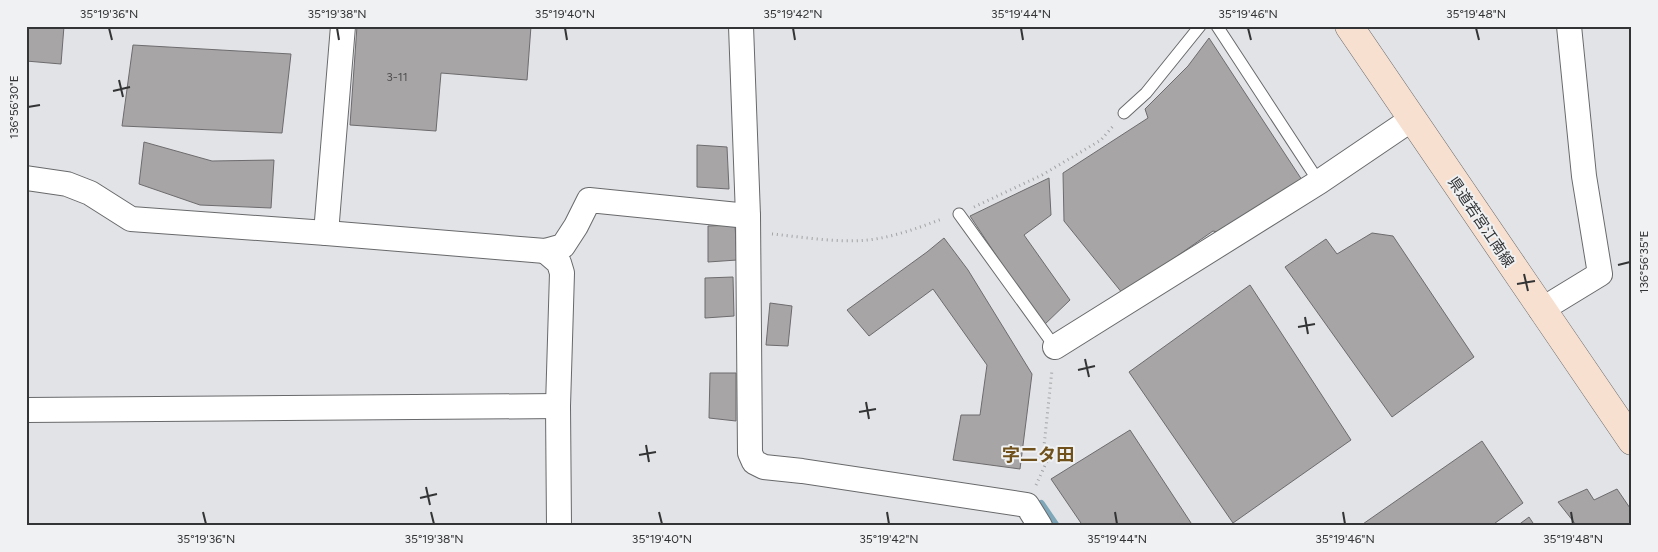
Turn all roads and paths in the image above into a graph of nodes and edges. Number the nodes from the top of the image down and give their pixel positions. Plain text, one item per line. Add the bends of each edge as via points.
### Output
1 (344, 26) edge
2 (741, 26) edge
3 (1200, 26) edge
4 (1217, 26) edge
5 (1348, 26) edge
6 (1569, 26) edge
7 (1124, 113) joint
8 (1412, 119) junction
9 (26, 178) edge
10 (1319, 182) junction
11 (959, 214) junction
12 (748, 223) junction
13 (326, 233) junction
14 (545, 251) junction
15 (1541, 310) junction
16 (1054, 347) junction
17 (558, 406) junction
18 (26, 410) edge
19 (1632, 441) edge
20 (1027, 504) junction
21 (559, 526) edge
22 (1040, 526) edge

1 - 13 street
2 - 12 street
3 - 7 lane via 1146,93
4 - 10 lane
5 - 8 main road, 県道若宮江南線
6 - 15 street via 1584,176 1600,274
7 - 11 path via 1101,140 1042,175
8 - 10 street
8 - 15 main road, 県道若宮江南線
9 - 13 street via 67,184 90,193 131,219
10 - 16 street
11 - 12 path via 908,232 868,240 821,239
11 - 16 lane
12 - 14 street via 589,200 563,246
12 - 20 street via 750,453 754,462 764,467
13 - 14 street
14 - 17 street via 559,263 562,273
15 - 19 main road, 県道若宮江南線
16 - 20 path via 1044,446 1048,459
17 - 18 street
17 - 21 street
20 - 22 street

